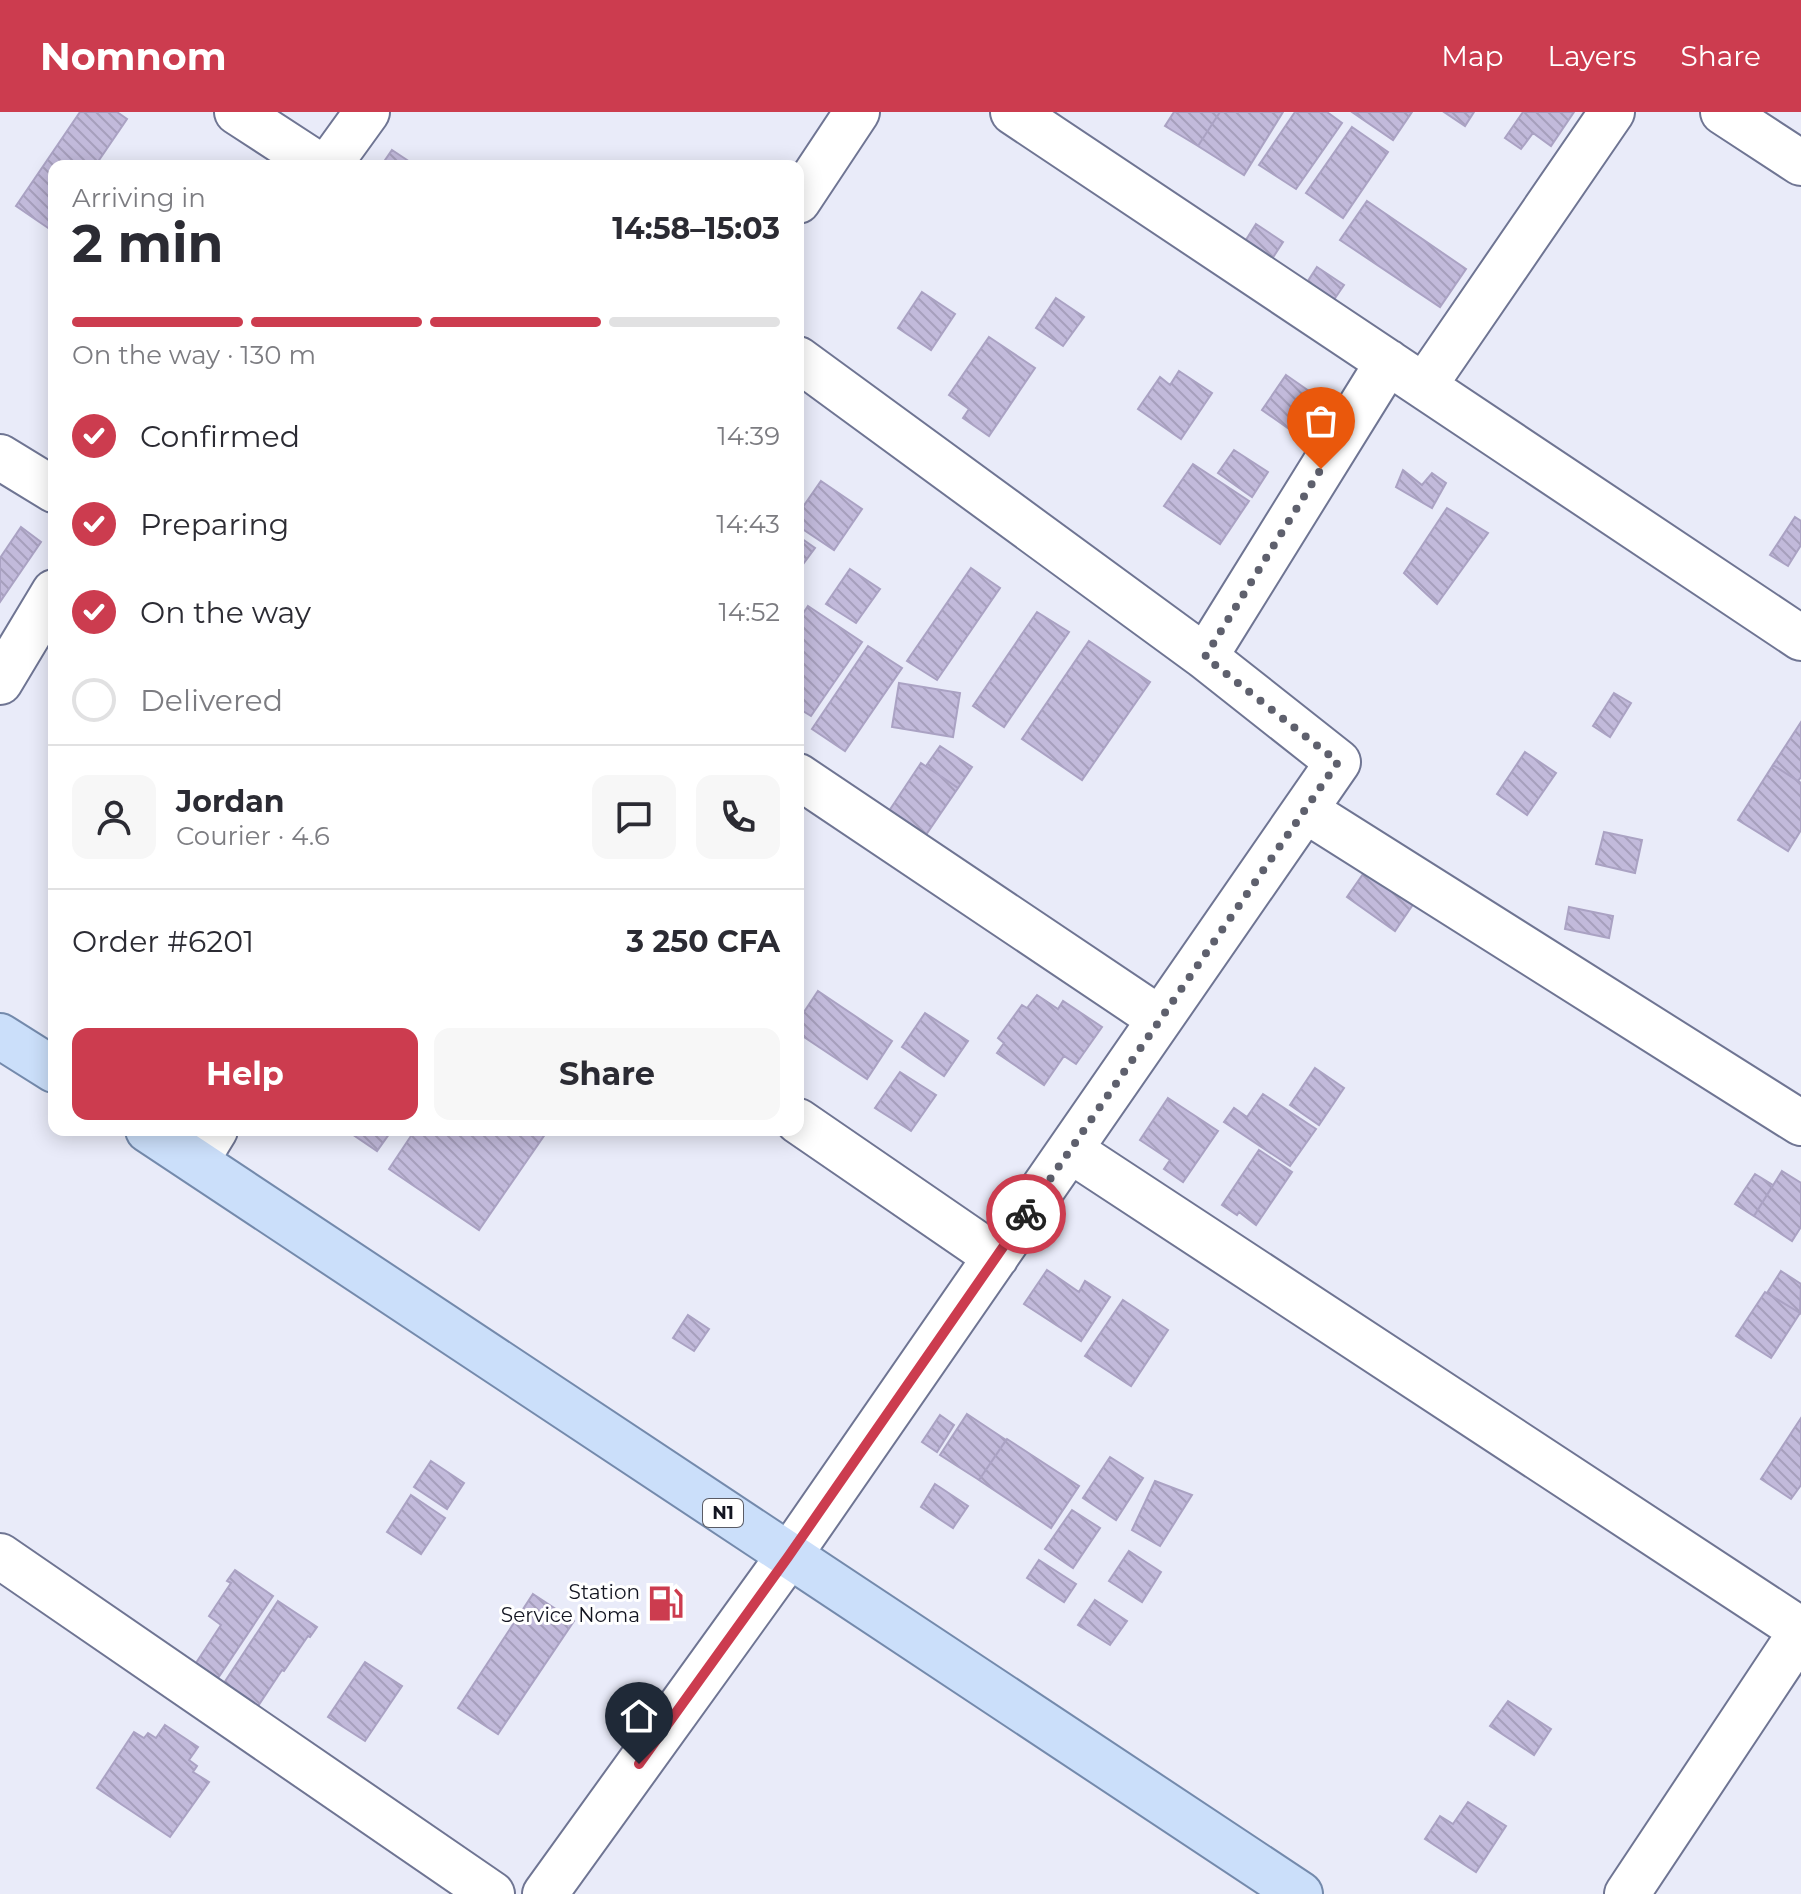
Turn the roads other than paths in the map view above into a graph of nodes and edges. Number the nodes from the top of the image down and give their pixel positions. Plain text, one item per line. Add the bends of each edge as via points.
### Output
1 (237, 112) edge
2 (367, 112) edge
3 (857, 112) edge
4 (1013, 112) edge
5 (1612, 112) edge
6 (1723, 112) edge
7 (311, 160) edge
8 (332, 160) edge
9 (1801, 163) edge
10 (804, 192) edge
11 (1388, 362) junction
12 (804, 363) edge
13 (1424, 386) junction
14 (0, 457) edge
15 (48, 486) edge
16 (48, 602) edge
17 (1801, 638) edge
18 (1205, 657) junction
19 (0, 682) edge
20 (804, 780) edge
21 (1305, 810) junction
22 (1160, 1019) junction
23 (0, 1036) edge
24 (48, 1066) edge
25 (1801, 1123) edge
26 (804, 1125) edge
27 (171, 1136) edge
28 (205, 1145) edge
29 (1070, 1150) junction
30 (996, 1257) junction
31 (0, 1556) edge
32 (788, 1557) junction
33 (1801, 1631) edge
34 (492, 1894) edge
35 (545, 1894) edge
36 (1300, 1894) edge
37 (1627, 1894) edge

1 - 7 street
2 - 8 street
3 - 10 street
4 - 11 street
5 - 13 street
6 - 9 street
11 - 13 street
11 - 18 street
12 - 18 street
13 - 17 street
14 - 15 street
16 - 19 street
18 - 21 street via 1338,762
20 - 22 street
21 - 22 street
21 - 25 street
22 - 29 street
23 - 24 main road
26 - 30 street
27 - 28 main road, N1
28 - 32 main road, N1
29 - 30 street
29 - 33 street
30 - 32 street
31 - 34 street
32 - 35 street
32 - 36 main road, N1
33 - 37 street

